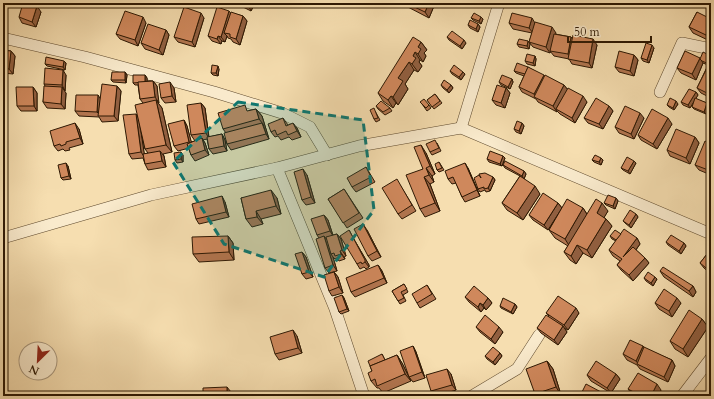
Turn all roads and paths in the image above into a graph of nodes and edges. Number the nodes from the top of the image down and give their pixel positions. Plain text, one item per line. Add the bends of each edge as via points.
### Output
1 (496, 4) edge
2 (3, 38) edge
3 (711, 49) edge
4 (660, 92) dead end
5 (461, 128) junction
6 (327, 155) junction
7 (277, 168) junction
8 (711, 234) edge
9 (3, 238) edge
10 (539, 335) edge
11 (711, 358) edge
12 (364, 396) edge
13 (472, 396) edge
14 (682, 396) edge

1 - 5 street
2 - 6 street via 85,57 282,113 310,127
3 - 4 street via 682,43
5 - 6 street via 358,146
5 - 8 street
6 - 7 street
7 - 9 street via 151,195
7 - 12 street via 335,309
10 - 13 street via 517,369
11 - 14 street

